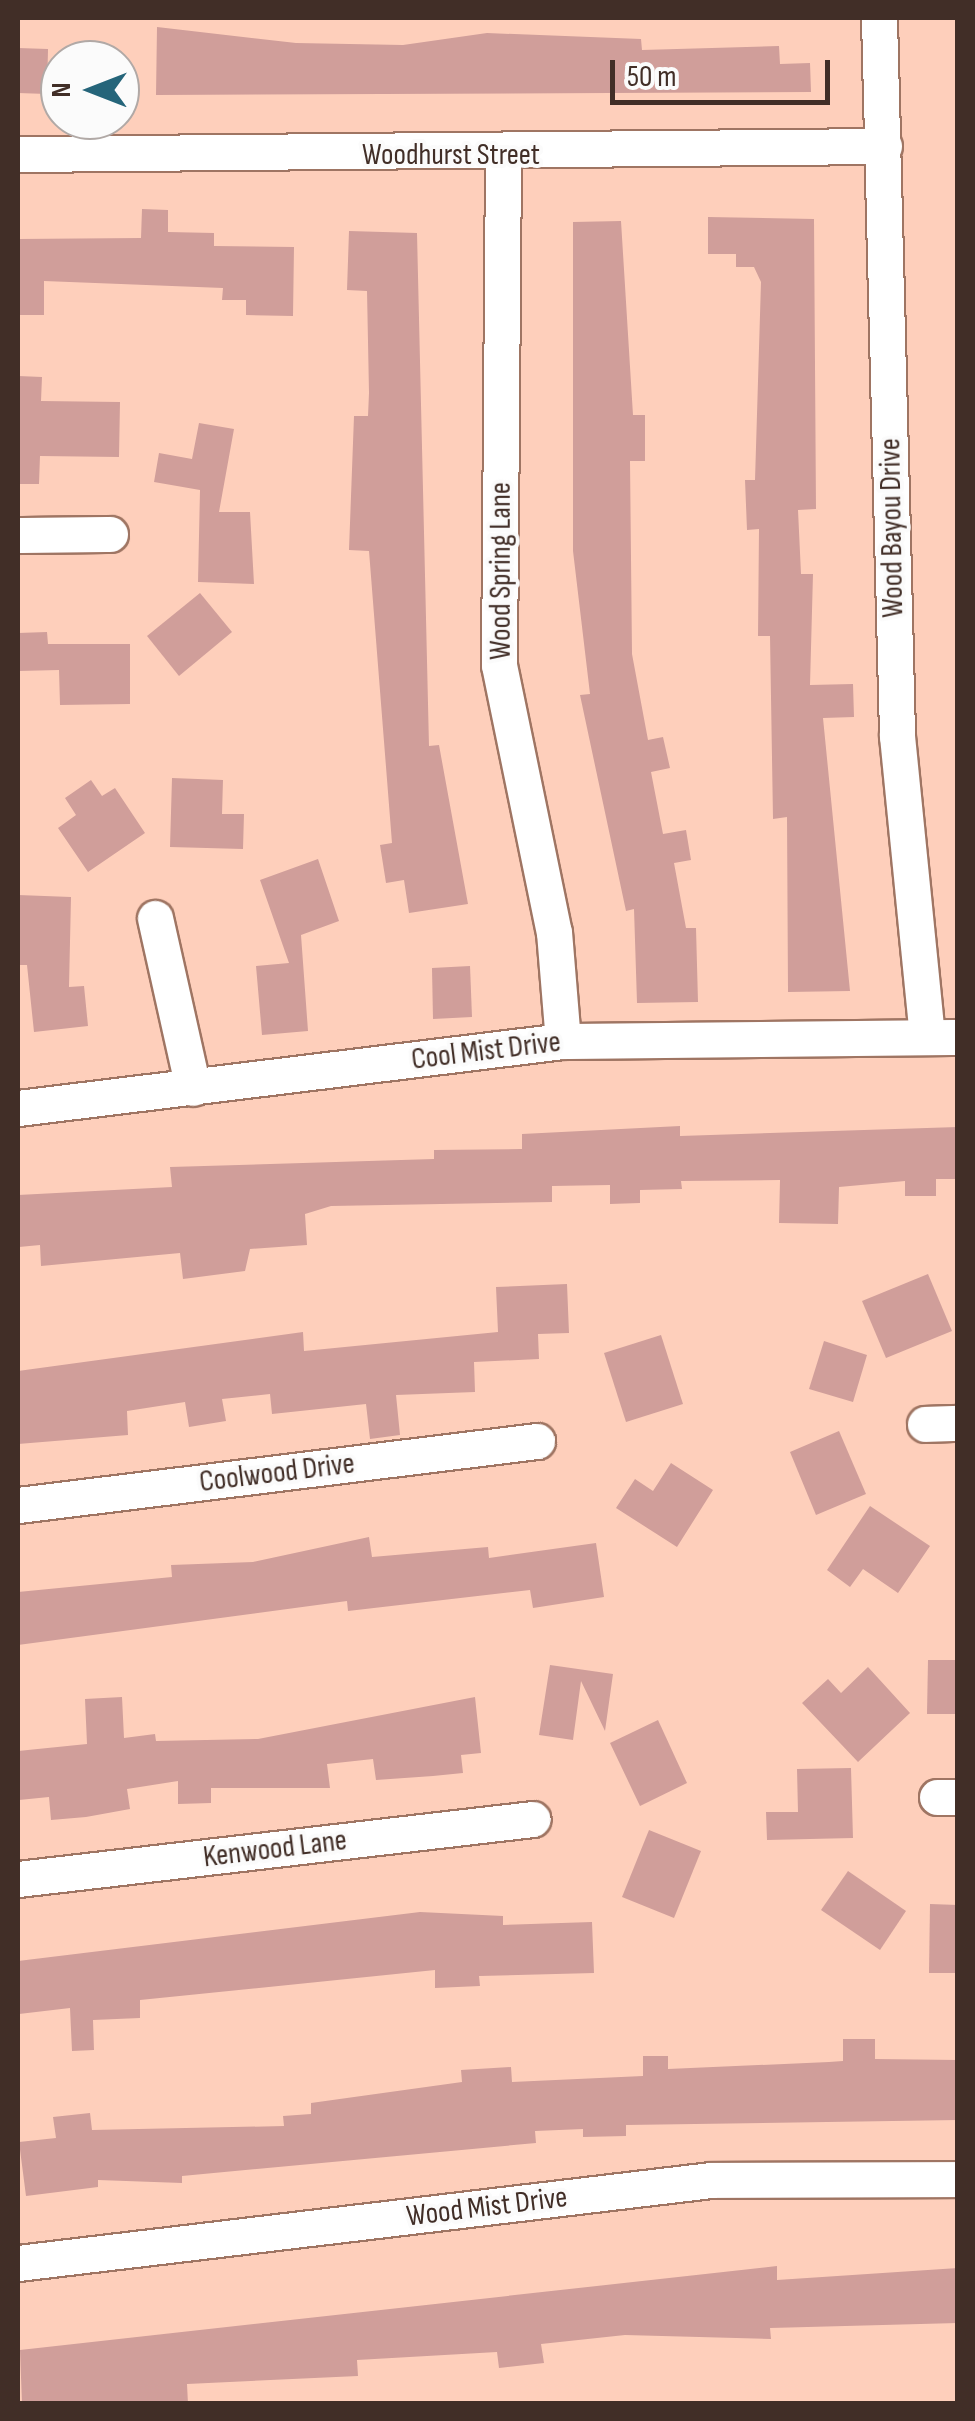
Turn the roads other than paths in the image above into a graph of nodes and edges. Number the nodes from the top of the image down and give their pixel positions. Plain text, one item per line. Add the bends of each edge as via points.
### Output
1 (879, 18) edge
2 (884, 146) junction
3 (18, 154) edge
4 (503, 156) junction
5 (110, 534) dead end
6 (18, 535) edge
7 (155, 918) dead end
8 (942, 1037) edge
9 (563, 1040) junction
10 (193, 1088) junction
11 (18, 1108) edge
12 (538, 1441) dead end
13 (18, 1505) edge
14 (532, 1819) dead end
15 (18, 1879) edge
16 (958, 2179) edge
17 (18, 2262) edge

1 - 2 street, Wood Bayou Drive
2 - 4 street, Woodhurst Street
2 - 8 street, Wood Bayou Drive via 897,736
3 - 4 street, Woodhurst Street
4 - 9 street, Wood Spring Lane via 499,664 554,932
5 - 6 street
7 - 10 street
8 - 9 street, Cool Mist Drive
9 - 10 street, Cool Mist Drive
10 - 11 street, Cool Mist Drive
12 - 13 street, Coolwood Drive
14 - 15 street, Kenwood Lane
16 - 17 street, Wood Mist Drive via 711,2180

